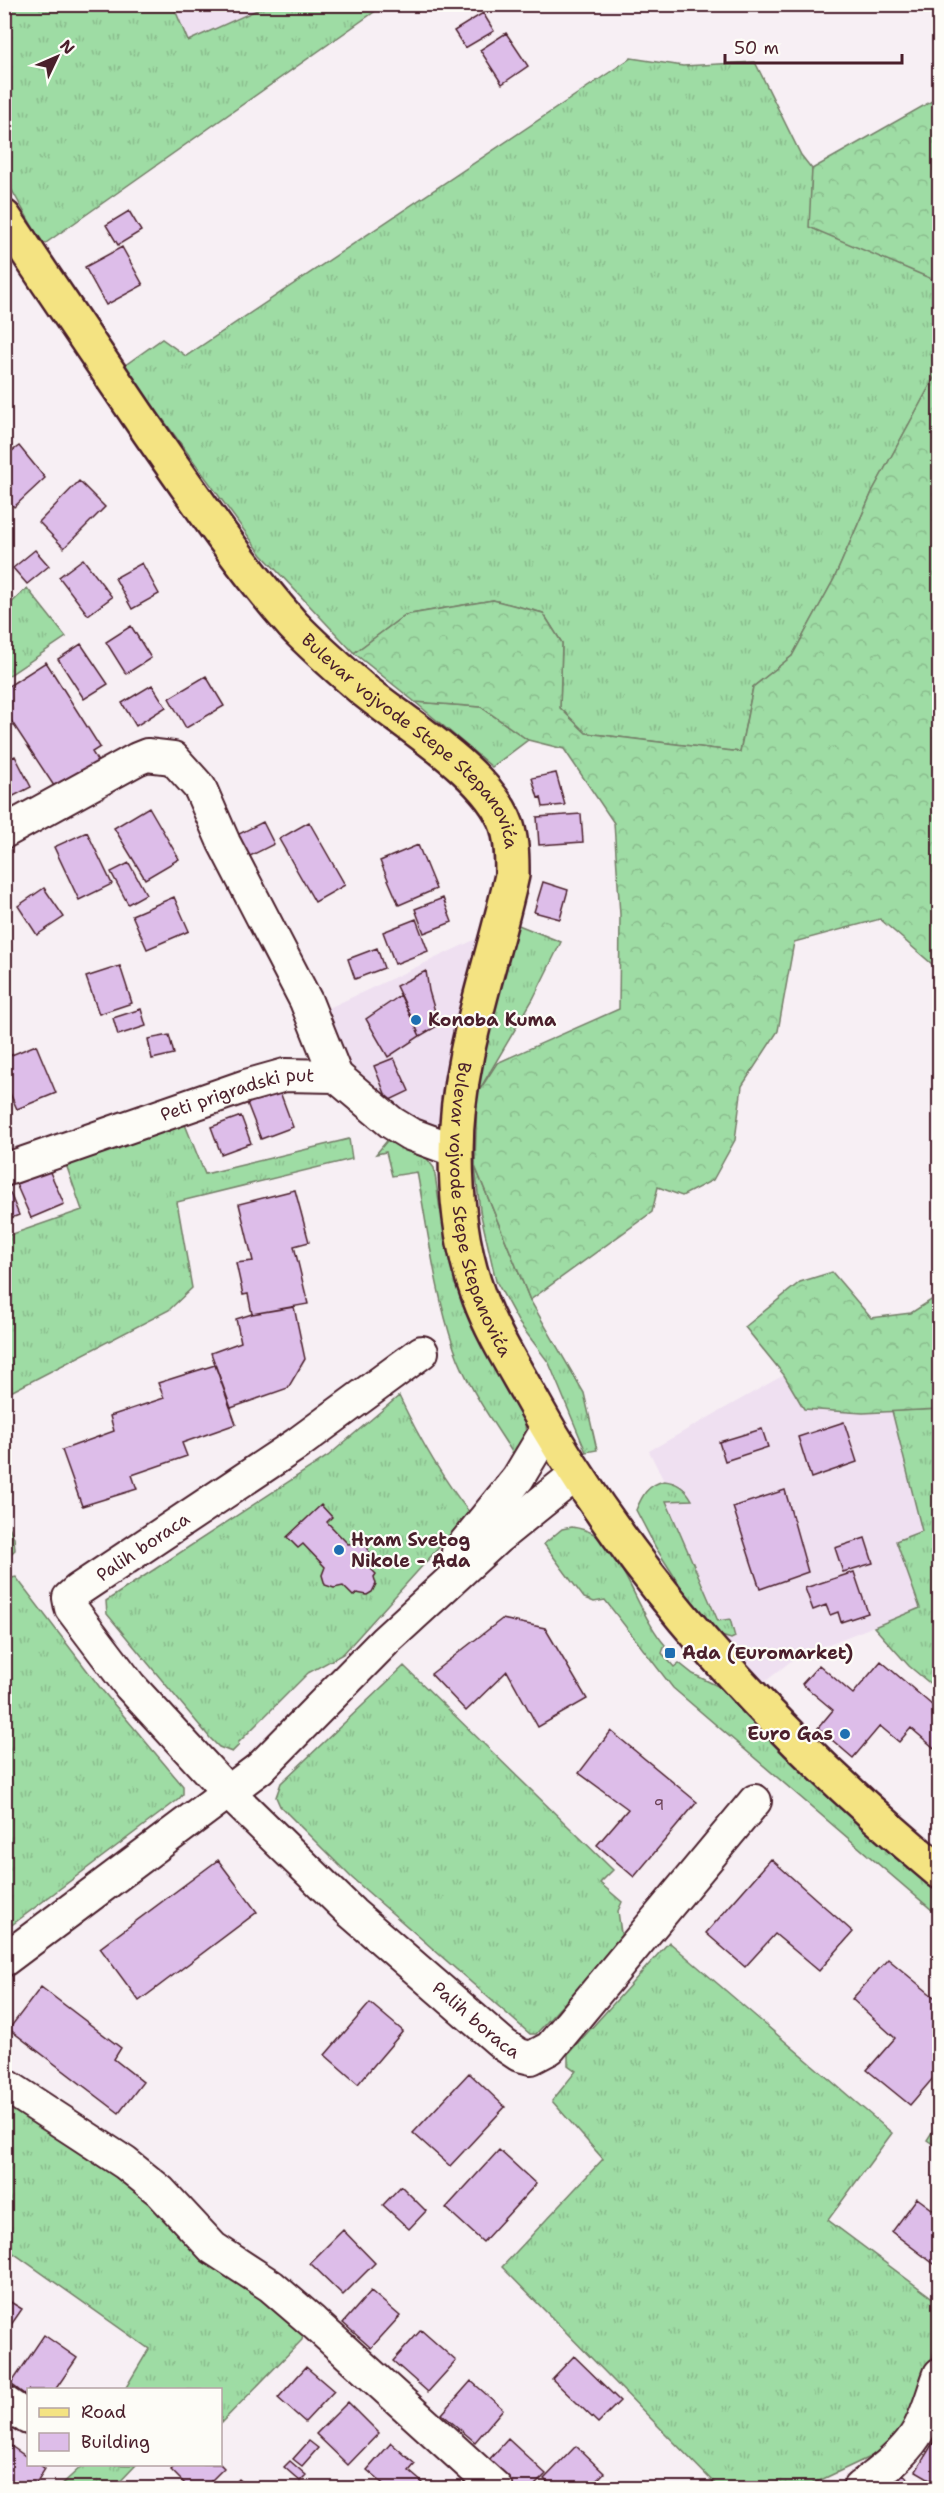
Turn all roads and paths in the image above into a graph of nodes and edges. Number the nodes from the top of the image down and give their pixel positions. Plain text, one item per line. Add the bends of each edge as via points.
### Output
1 (4, 217) edge
2 (4, 832) edge
3 (336, 1076) junction
4 (456, 1151) junction
5 (4, 1170) edge
6 (422, 1353) dead end
7 (548, 1428) junction
8 (575, 1475) junction
9 (385, 1641) junction
10 (227, 1791) junction
11 (755, 1801) dead end
12 (939, 1872) edge
13 (4, 1960) edge
14 (4, 2084) edge
15 (939, 2374) edge
16 (4, 2402) edge
17 (27, 2417) edge
18 (496, 2488) edge
19 (859, 2488) edge

1 - 4 main road, Bulevar vojvode Stepe Stepanovića via 165,454 260,585 314,646 457,763 498,807 507,826 512,875 464,1066
2 - 3 street via 136,759 147,755 173,758 200,788 224,843 306,1001
3 - 4 street, Peti prigradski put via 392,1124
3 - 5 street, Peti prigradski put via 285,1075
4 - 7 main road, Bulevar vojvode Stepe Stepanovića via 463,1236 478,1295
6 - 10 street, Palih boraca via 297,1444 69,1598 71,1608 130,1686
7 - 8 main road, Bulevar vojvode Stepe Stepanovića
7 - 9 street via 518,1478
8 - 9 street via 497,1538
8 - 12 main road, Bulevar vojvode Stepe Stepanovića via 665,1596 742,1684 803,1747
9 - 10 street via 260,1768
10 - 11 street, Palih boraca via 352,1913 504,2045 531,2058 550,2048
10 - 13 street
14 - 18 street via 125,2163 160,2192 213,2248 271,2286
15 - 19 street via 914,2439
16 - 17 street

